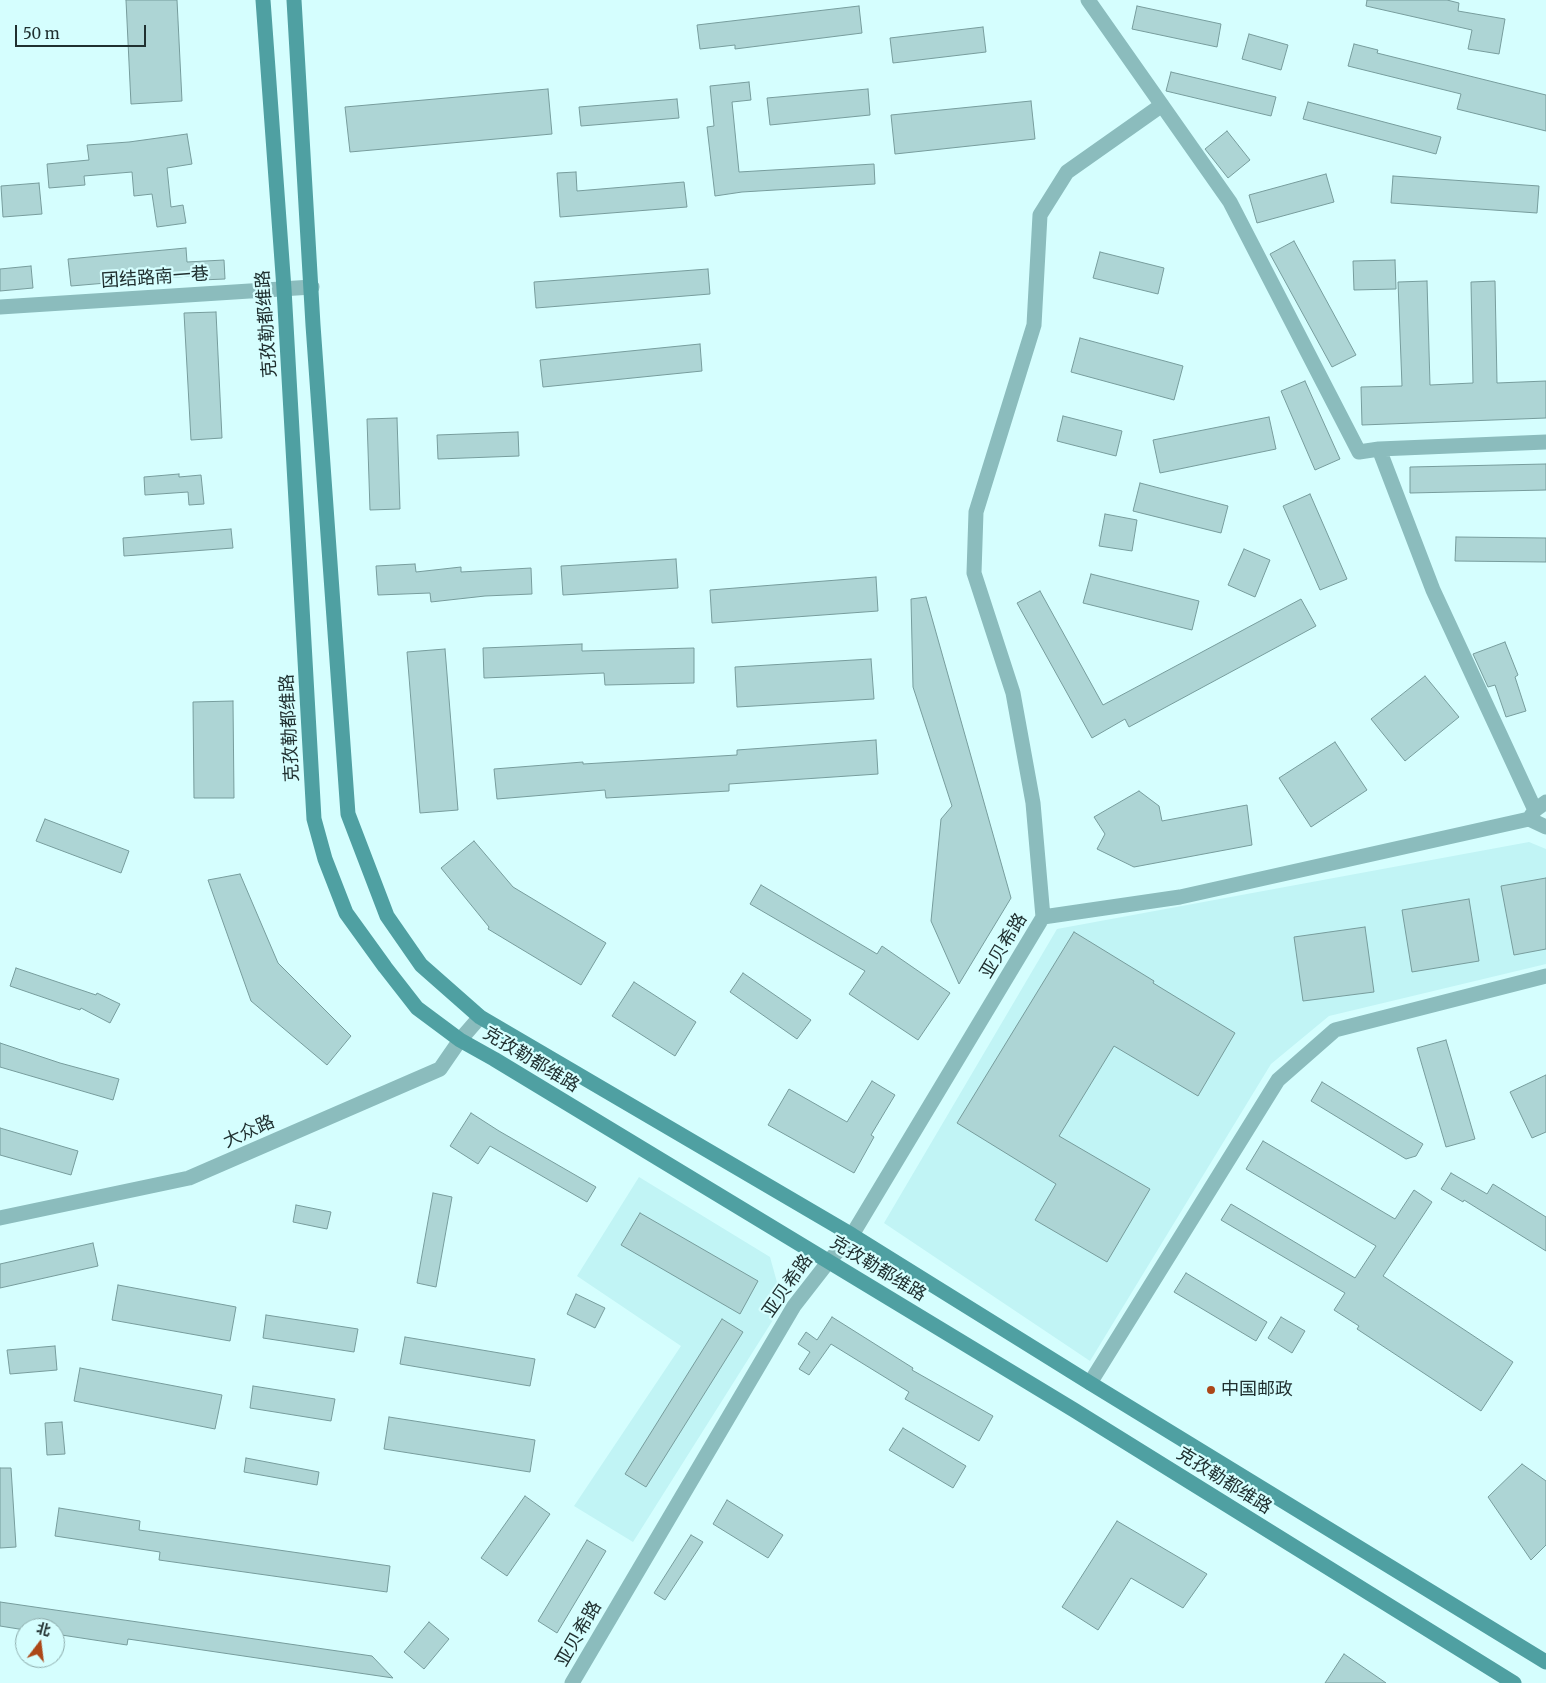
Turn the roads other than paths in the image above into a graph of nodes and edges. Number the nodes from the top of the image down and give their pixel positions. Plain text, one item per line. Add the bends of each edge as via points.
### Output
1 (263, 0) edge
2 (294, 0) edge
3 (1088, 0) edge
4 (1162, 105) junction
5 (312, 287) junction
6 (284, 289) junction
7 (0, 307) edge
8 (1546, 442) edge
9 (1380, 449) junction
10 (1537, 811) edge
11 (1546, 827) edge
12 (1043, 917) junction
13 (1546, 976) edge
14 (480, 1017) junction
15 (460, 1040) junction
16 (0, 1218) edge
17 (852, 1235) junction
18 (829, 1261) junction
19 (1090, 1383) junction
20 (1546, 1662) edge
21 (572, 1683) edge
22 (1514, 1683) edge

1 - 6 main road, 克孜勒都维路
2 - 5 main road, 克孜勒都维路
3 - 4 street
4 - 9 street via 1230,202 1359,452
4 - 12 street via 1067,172 1040,215 1034,325 976,512 974,573 1013,693 1033,803
5 - 6 street, 团结路南一巷
5 - 14 main road, 克孜勒都维路 via 348,814 387,916 422,965
6 - 7 street, 团结路南一巷
6 - 15 main road, 克孜勒都维路 via 314,819 346,913 417,1008
8 - 9 street
9 - 10 street via 1433,590
10 - 11 street
10 - 12 street via 1180,897
12 - 17 street, 亚贝希路
13 - 19 street via 1335,1030 1278,1080
14 - 15 street, 大众路
14 - 17 main road, 克孜勒都维路
15 - 16 street, 大众路 via 440,1069 189,1178
15 - 18 main road, 克孜勒都维路
17 - 18 street, 亚贝希路
17 - 19 main road, 克孜勒都维路
18 - 21 street, 亚贝希路 via 794,1306
18 - 22 main road, 克孜勒都维路
19 - 20 main road, 克孜勒都维路

